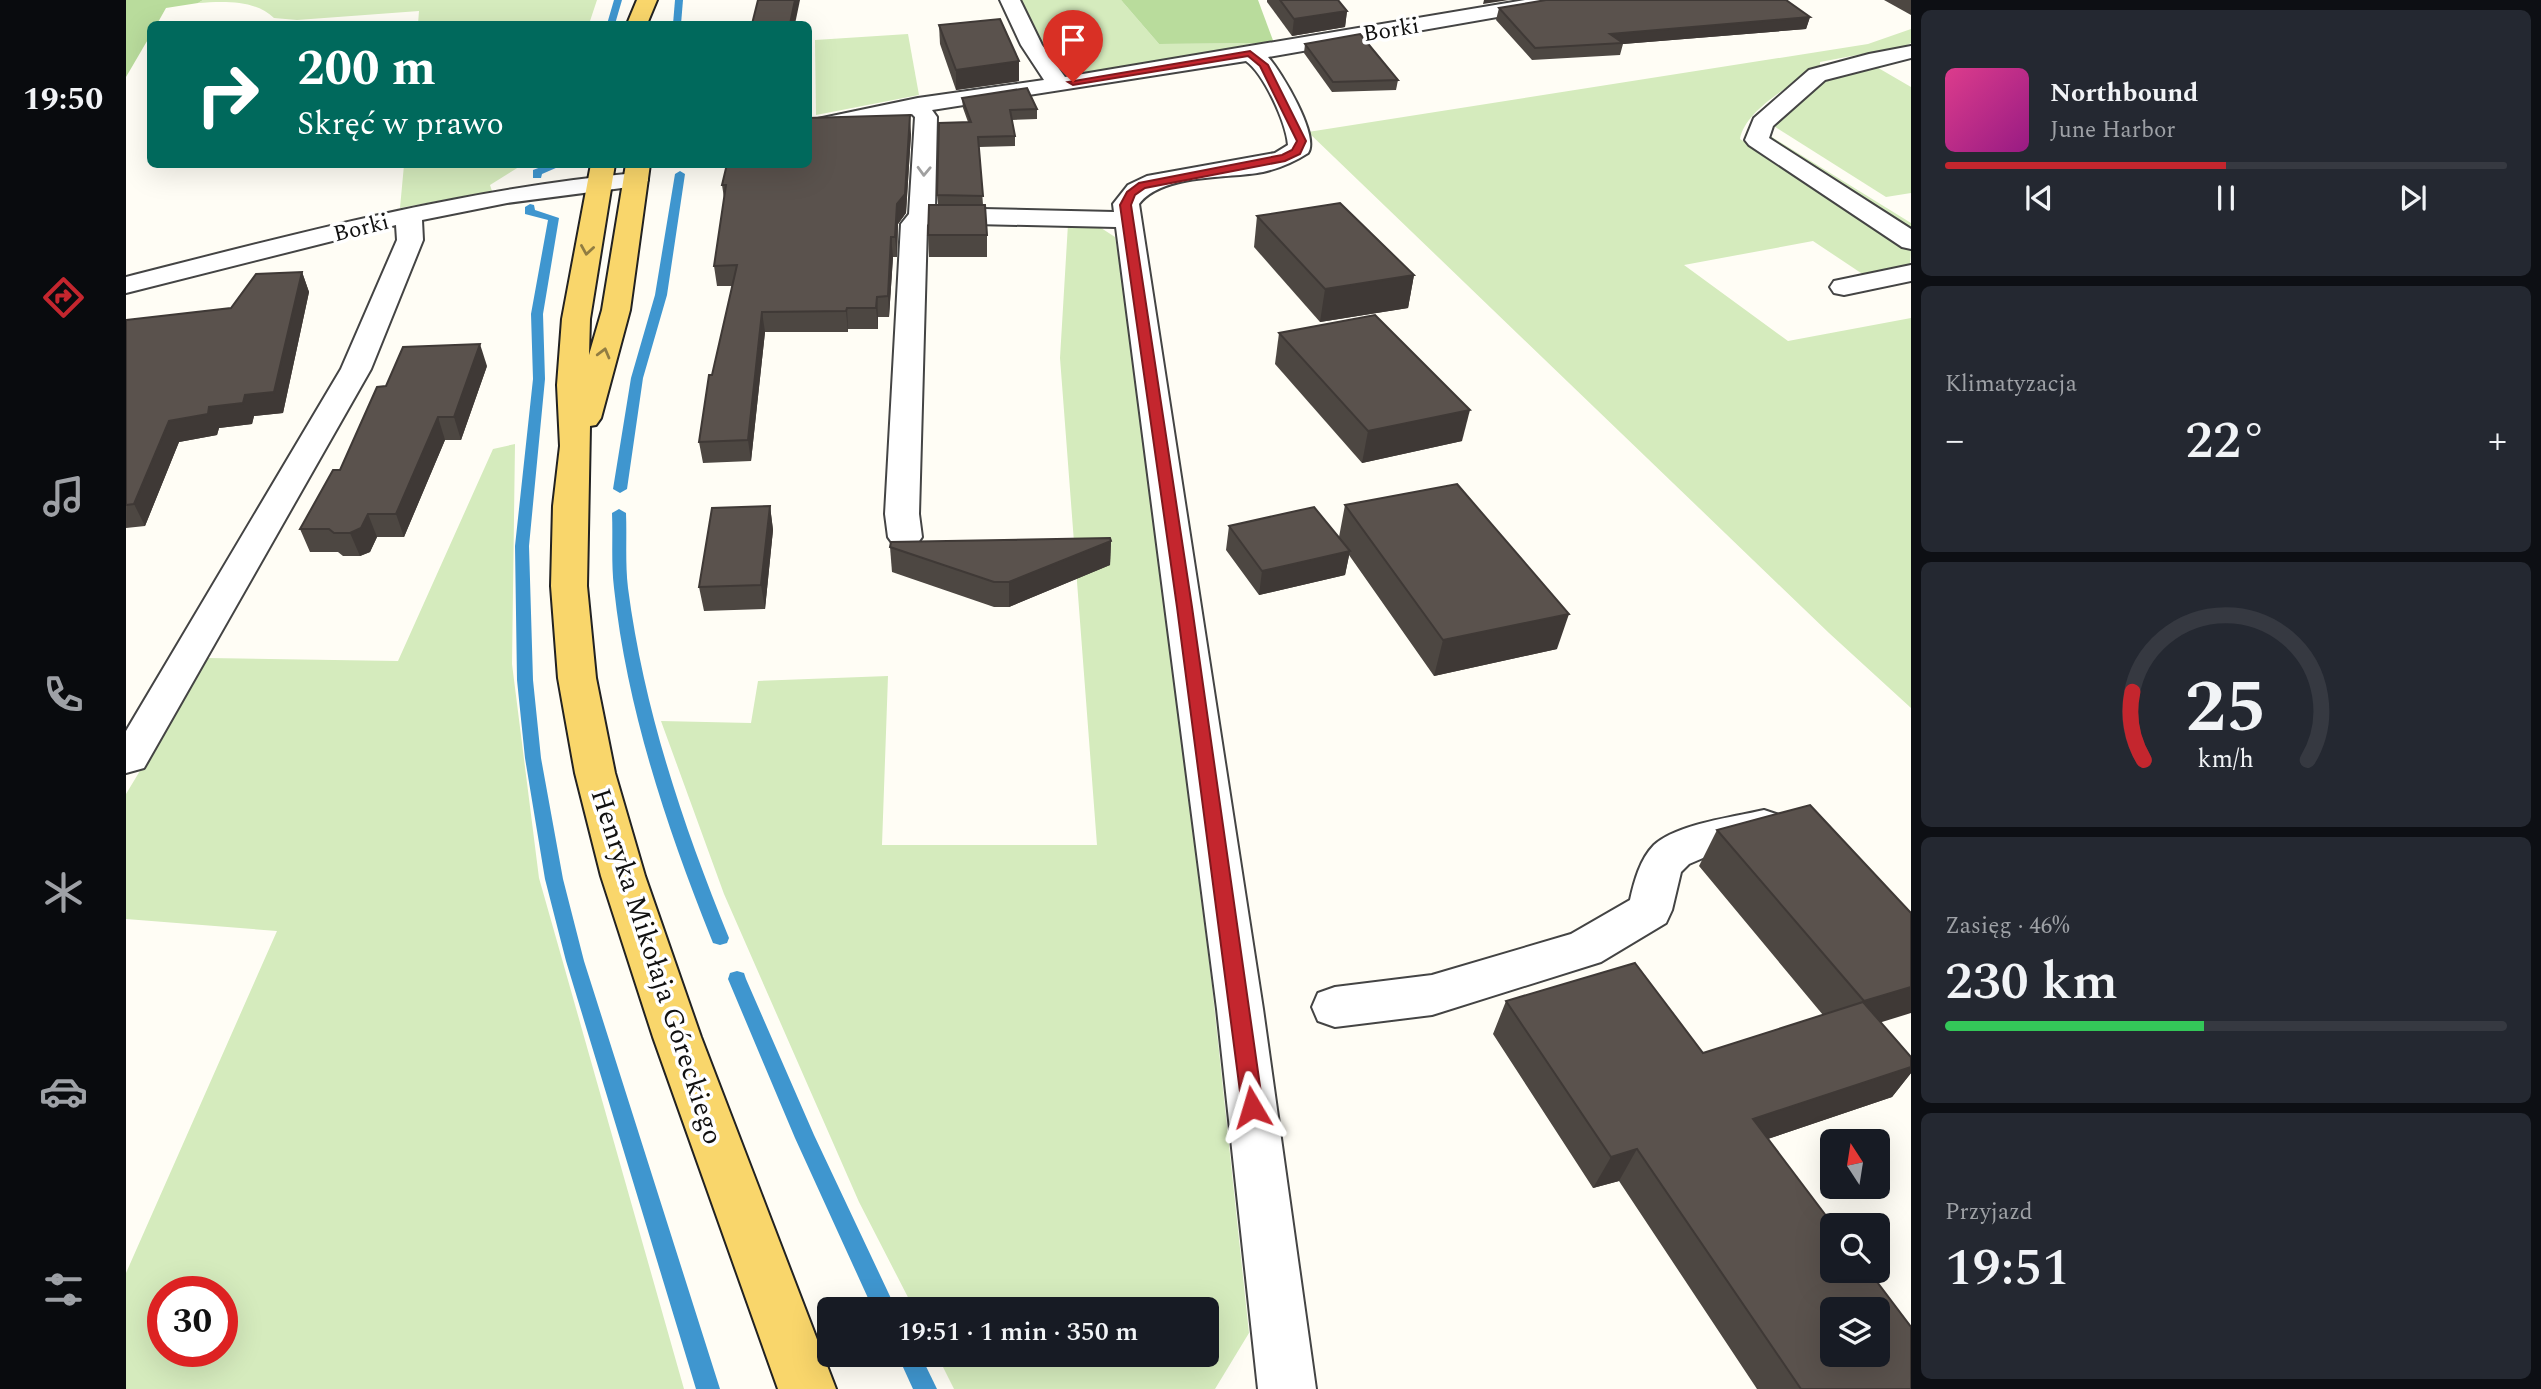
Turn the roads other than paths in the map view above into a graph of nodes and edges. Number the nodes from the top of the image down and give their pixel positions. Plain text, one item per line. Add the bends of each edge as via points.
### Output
1 (1010, 0) edge
2 (1550, 1) edge
3 (1911, 52) edge
4 (1250, 54) junction
5 (1060, 84) junction
6 (918, 105) junction
7 (812, 127) edge
8 (616, 170) edge
9 (409, 215) junction
10 (922, 215) junction
11 (1128, 220) junction
12 (1911, 241) edge
13 (1911, 273) edge
14 (126, 285) edge
15 (1844, 286) dead end
16 (905, 537) dead end
17 (126, 758) edge
18 (1797, 817) edge
19 (1335, 1007) dead end
20 (807, 1389) edge
21 (1287, 1389) edge

1 - 5 street via 1028,41
2 - 4 street, Borki via 1412,17
3 - 12 street via 1817,75 1762,123 1757,140
4 - 5 street, Borki
4 - 11 street via 1264,65 1301,138 1300,148 1269,162 1142,186 1128,199
5 - 6 street, Borki
6 - 7 street, Borki
6 -> 10 street via 926,117
8 - 9 street, Borki
8 - 20 main road, Henryka Mikołaja Góreckiego via 576,324 570,610 577,678 598,784 623,876 658,984
9 - 14 street, Borki
9 - 17 street via 411,240 356,369 202,638
10 - 11 street
10 - 16 street via 914,224 909,314
11 - 21 street via 1237,983
13 - 15 street
18 - 19 street via 1684,847 1669,856 1657,877 1650,910 1585,950 1432,995

